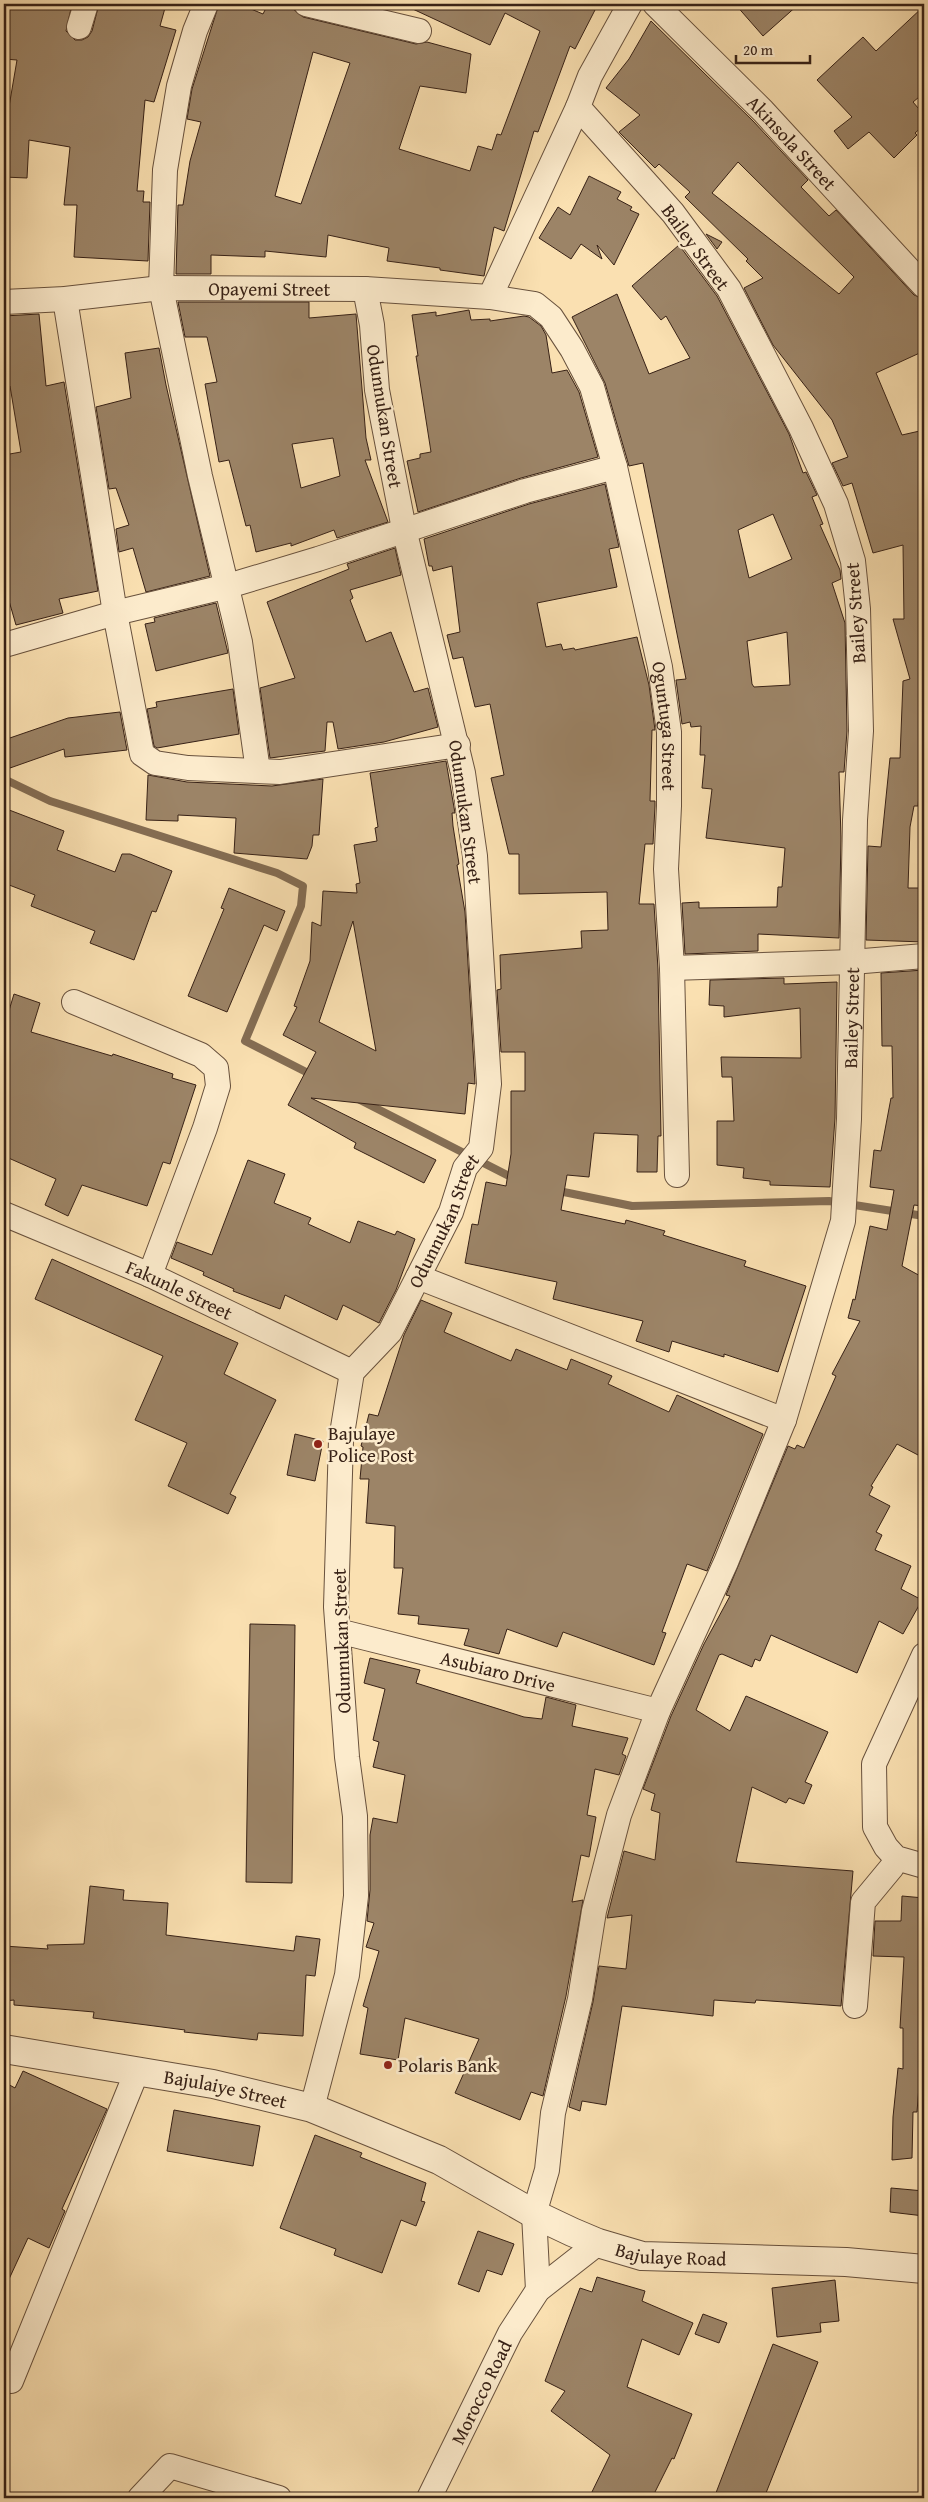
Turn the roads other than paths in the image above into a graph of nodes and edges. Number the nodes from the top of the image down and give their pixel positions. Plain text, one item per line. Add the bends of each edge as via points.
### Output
1 (86, 4) edge
2 (206, 4) edge
3 (306, 4) edge
4 (630, 4) edge
5 (655, 4) edge
6 (79, 27) dead end
7 (419, 31) dead end
8 (578, 106) junction
9 (924, 286) edge
10 (161, 288) junction
11 (365, 290) junction
12 (490, 297) junction
13 (64, 299) junction
14 (4, 302) edge
15 (534, 304) joint
16 (615, 467) junction
17 (404, 529) junction
18 (228, 586) junction
19 (115, 613) junction
20 (8, 644) dead end
21 (458, 745) junction
22 (258, 771) junction
23 (924, 956) edge
24 (852, 962) junction
25 (672, 968) junction
26 (74, 1002) dead end
27 (677, 1175) dead end
28 (4, 1214) edge
29 (150, 1275) junction
30 (418, 1278) junction
31 (352, 1372) junction
32 (784, 1420) junction
33 (338, 1632) junction
34 (924, 1655) edge
35 (658, 1711) junction
36 (896, 1858) junction
37 (924, 1866) edge
38 (855, 2006) dead end
39 (4, 2050) edge
40 (137, 2071) junction
41 (312, 2108) junction
42 (439, 2160) joint
43 (534, 2214) junction
44 (598, 2243) junction
45 (924, 2269) edge
46 (538, 2290) junction
47 (10, 2381) dead end
48 (140, 2498) edge
49 (279, 2498) edge
50 (429, 2498) edge

1 - 6 street
2 - 10 street via 194,31 179,86 164,170
3 - 7 street
4 - 8 street via 590,76
5 - 9 street, Akinsola Street via 763,111
8 - 12 street
8 - 24 street, Bailey Street via 673,213 729,289 801,428 836,504 853,561 858,609 861,731 855,820
10 - 11 street, Opayemi Street
10 - 13 street, Opayemi Street
10 - 18 street via 200,476
11 - 12 street, Opayemi Street
11 - 17 street, Odunnukan Street via 372,325 377,390
12 - 15 street, Opayemi Street
13 - 14 street, Opayemi Street
13 - 19 street
15 - 16 street, Oguntuga Street via 551,317 592,387
16 - 17 street
16 - 25 street, Oguntuga Street via 660,667 669,732 666,870
17 - 18 street
17 - 21 street, Odunnukan Street
18 - 19 street
18 - 22 street via 240,642
19 - 20 street
19 - 22 street via 142,754 155,763 188,768
21 - 22 street via 280,772
21 - 30 street, Odunnukan Street via 475,856 489,1084 481,1148 465,1168 451,1212
23 - 24 street
24 - 25 street
24 - 32 street, Bailey Street via 843,1222
25 - 27 street, Oguntuga Street
26 - 29 street via 201,1055 216,1068 218,1086 205,1128
28 - 29 street, Fakunle Street
29 - 31 street, Fakunle Street
30 - 31 street, Odunnukan Street via 390,1332
30 - 32 street
31 - 33 street, Odunnukan Street via 341,1440
32 - 35 street, Bailey Street via 726,1562
33 - 35 street, Asubiaro Drive
33 - 41 street, Odunnukan Street via 347,1757 355,1816 356,1896 347,1975
34 - 36 street via 874,1764 875,1827
35 - 43 street, Bailey Street via 619,1815 594,1911 580,1999 552,2114 547,2170
36 - 37 street
36 - 38 street via 863,1902
39 - 40 street, Bajulaiye Street
40 - 41 street, Bajulaiye Street via 213,2084
40 - 47 street
41 - 42 street, Bajulaiye Street
42 - 43 street, Bajulaye Road
43 - 44 street, Bajulaye Road
43 - 46 street
44 - 45 street, Bajulaye Road via 642,2256 846,2262
44 - 46 street, Morocco Road
46 - 50 street, Morocco Road via 510,2333
48 - 49 street via 170,2466

